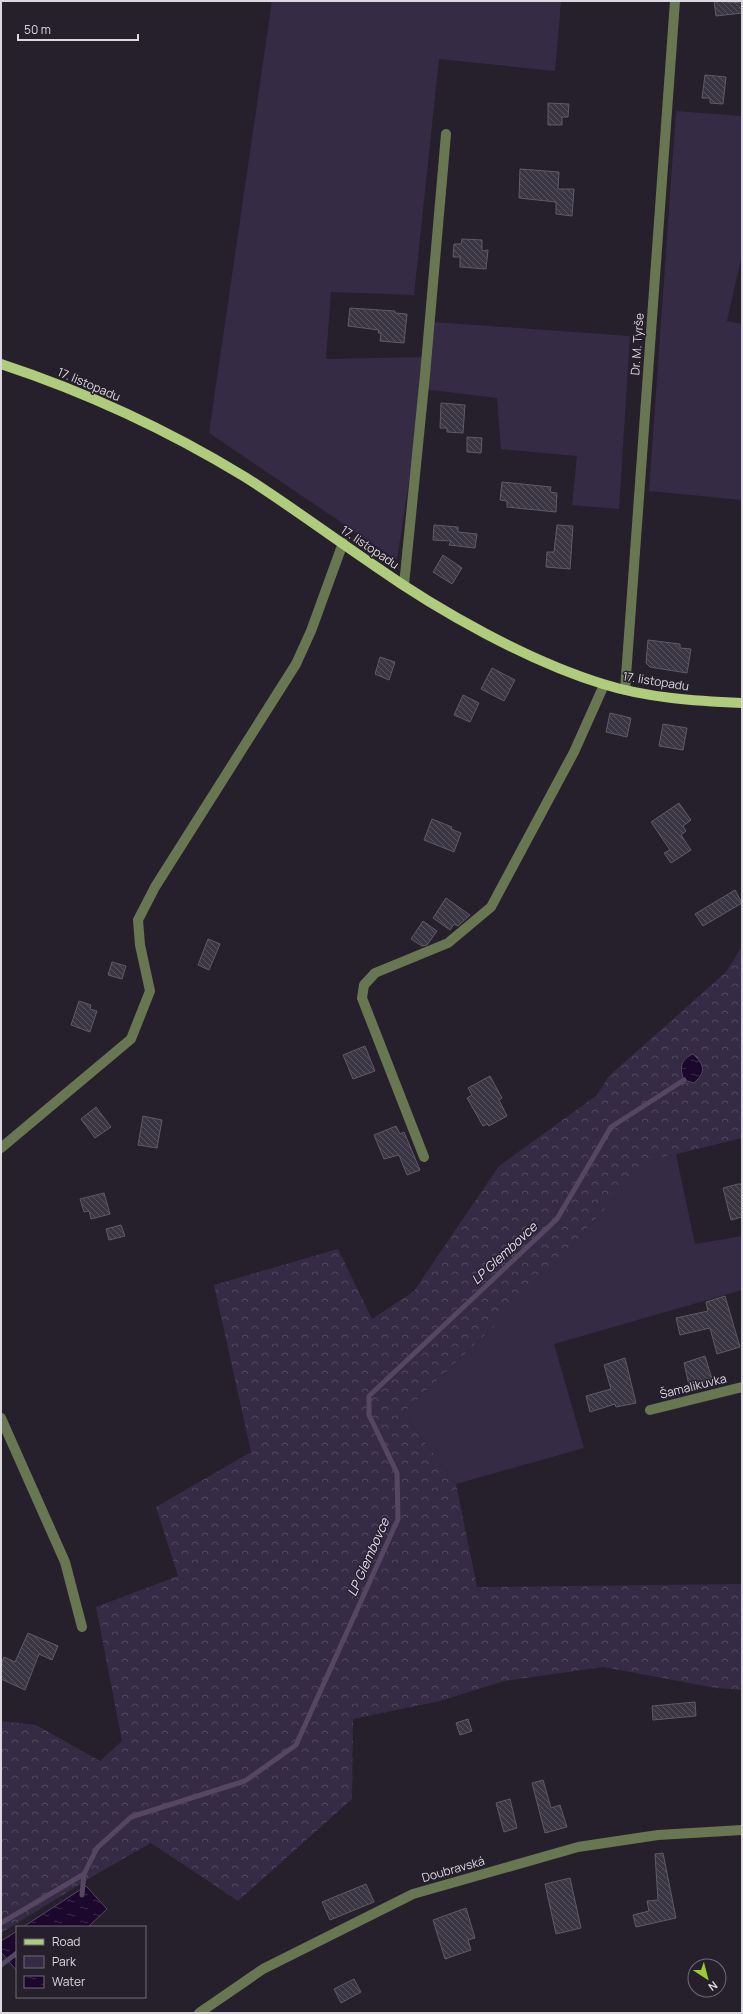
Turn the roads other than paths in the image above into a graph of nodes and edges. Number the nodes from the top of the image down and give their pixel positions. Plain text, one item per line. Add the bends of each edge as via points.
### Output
1 (675, 1) edge
2 (446, 134) dead end
3 (1, 364) edge
4 (343, 543) junction
5 (404, 585) junction
6 (604, 685) junction
7 (625, 690) junction
8 (742, 703) edge
9 (1, 1148) edge
10 (424, 1157) dead end
11 (742, 1387) edge
12 (650, 1410) dead end
13 (1, 1418) edge
14 (82, 1627) dead end
15 (742, 1830) edge
16 (199, 2013) edge

1 - 7 street, Dr. M. Tyrše
2 - 5 street
3 - 4 main road, 17. listopadu via 66,387 168,434 246,478
4 - 5 main road, 17. listopadu
4 - 9 street via 311,631 296,664 155,887 138,920 140,945 150,991 131,1039
5 - 6 main road, 17. listopadu via 494,637 562,670
6 - 7 main road, 17. listopadu
6 - 10 street via 574,752 492,907 448,943 375,973 364,984 362,998
7 - 8 main road, 17. listopadu via 681,699
11 - 12 street, Šamalikuvka
13 - 14 street via 65,1562
15 - 16 street, Doubravská via 658,1835 578,1847 413,1894 263,1969

